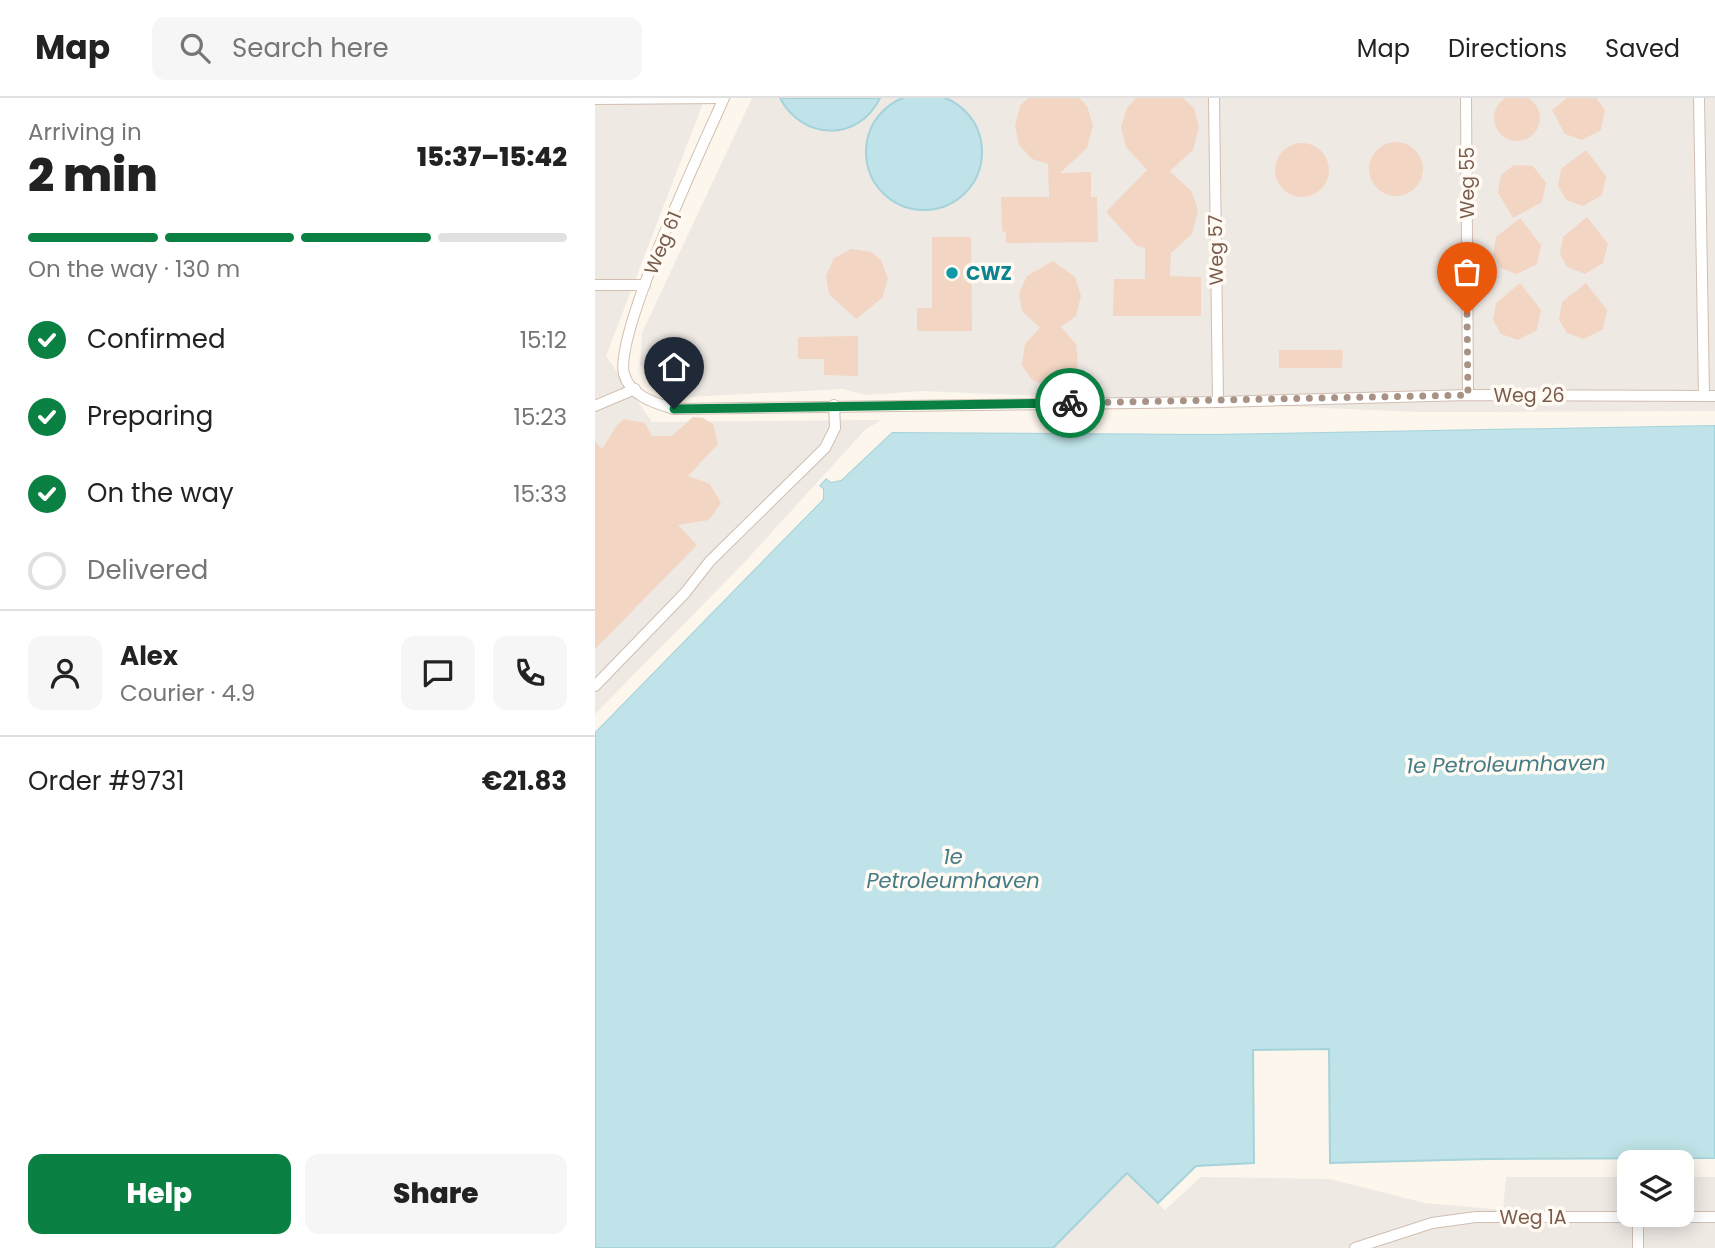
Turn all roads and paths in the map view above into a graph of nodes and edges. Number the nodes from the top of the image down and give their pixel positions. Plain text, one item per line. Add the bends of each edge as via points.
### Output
1 (724, 98) edge
2 (1214, 98) edge
3 (1466, 98) edge
4 (1699, 98) edge
5 (595, 99) edge
6 (595, 285) edge
7 (645, 285) junction
8 (635, 389) junction
9 (1468, 395) junction
10 (1709, 396) edge
11 (1218, 402) junction
12 (595, 405) edge
13 (834, 405) junction
14 (595, 686) edge
15 (1617, 1217) edge
16 (1694, 1217) edge
17 (1715, 1217) edge
18 (1638, 1227) edge
19 (1355, 1248) edge
20 (1638, 1248) edge

1 - 5 lane
1 - 7 lane, Weg 61
2 - 11 lane, Weg 57
3 - 9 lane, Weg 55
4 - 10 lane
6 - 7 lane
7 - 8 lane, Weg 61 via 623,353 624,376
8 - 12 lane
8 - 13 lane, Weg 26 via 643,400 674,409
9 - 10 lane, Weg 26
9 - 11 lane, Weg 26
11 - 13 lane, Weg 26
13 - 14 lane via 835,428 825,447 710,561
15 - 19 lane, Weg 1A via 1476,1217 1432,1223
16 - 17 lane, Weg 1A
18 - 20 lane

